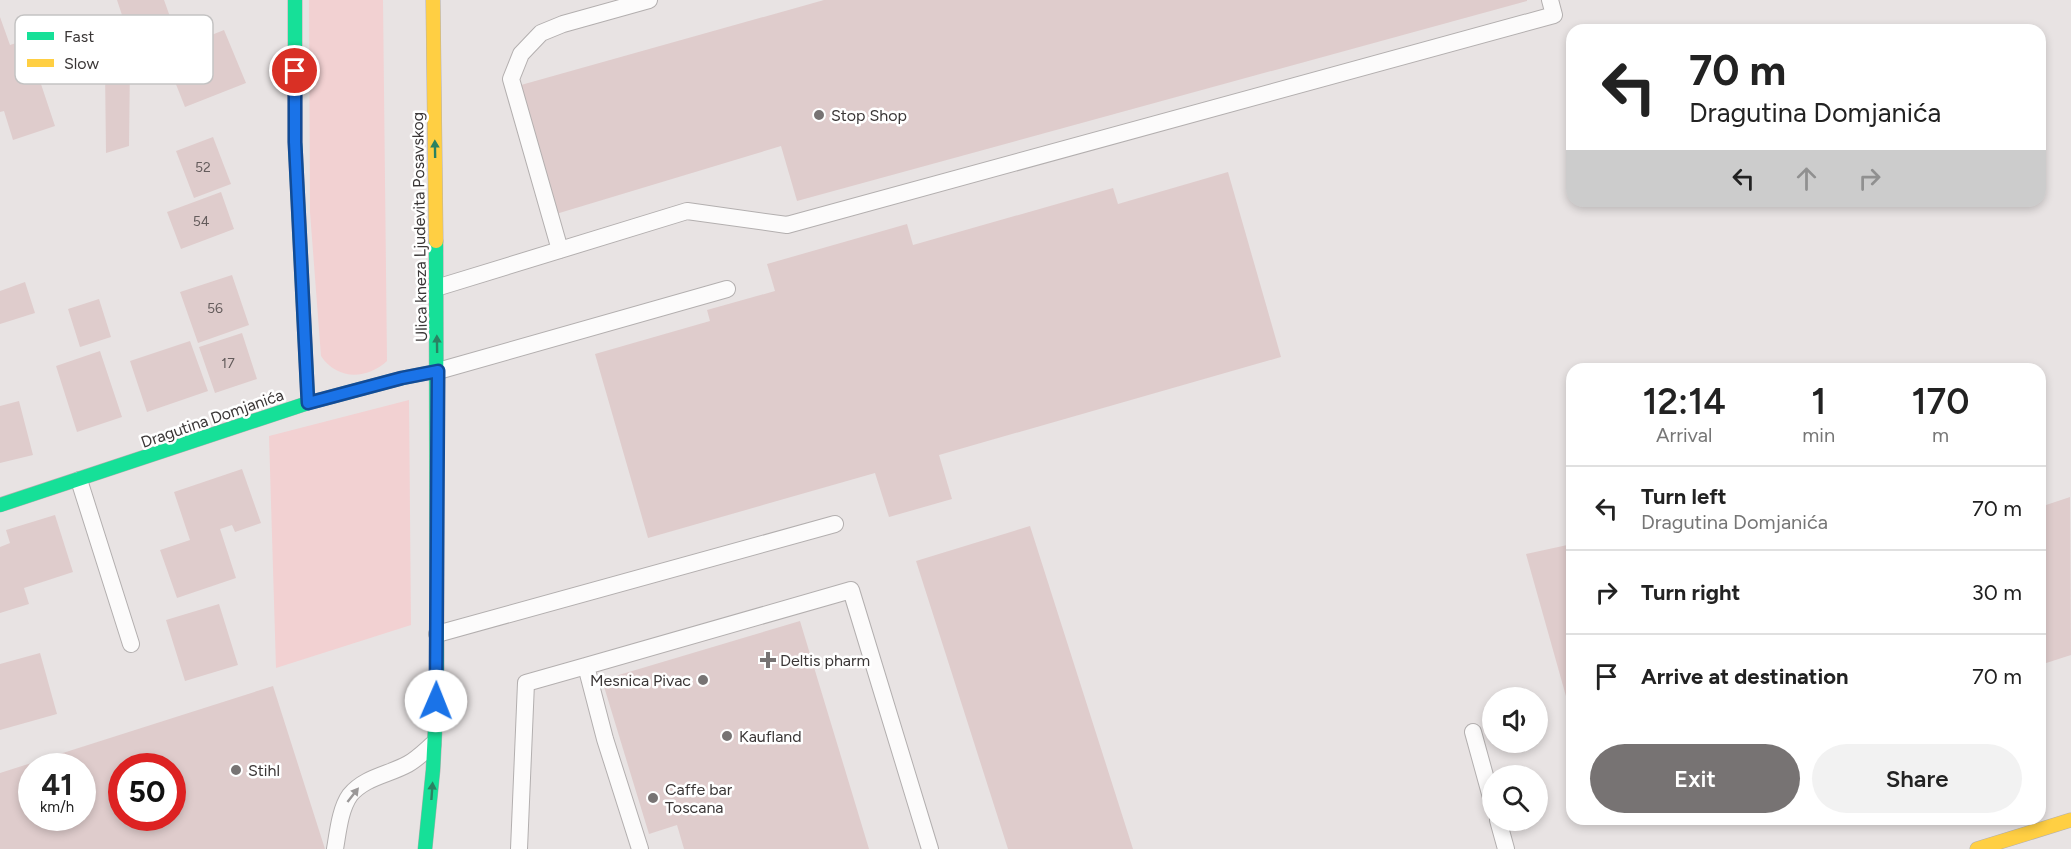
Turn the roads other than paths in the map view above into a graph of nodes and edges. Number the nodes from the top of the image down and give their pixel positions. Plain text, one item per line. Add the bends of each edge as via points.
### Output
1 (295, 0) edge
2 (433, 0) edge
3 (649, 0) edge
4 (1550, 0) edge
5 (560, 250) junction
6 (436, 288) junction
7 (727, 289) dead end
8 (438, 371) junction
9 (308, 403) junction
10 (79, 480) junction
11 (0, 505) edge
12 (835, 524) dead end
13 (436, 634) junction
14 (131, 644) dead end
15 (586, 666) junction
16 (1473, 732) dead end
17 (435, 742) junction
18 (1482, 765) edge
19 (2071, 820) edge
20 (1501, 831) edge
21 (335, 849) edge
22 (425, 849) edge
23 (519, 849) edge
24 (640, 849) edge
25 (930, 849) edge
26 (1506, 849) edge
27 (1977, 849) edge

1 - 9 street via 295,142
6 -> 2 street, Ulica kneza Ljudevita Posavskog
3 - 5 lane via 541,33 521,54 511,78
4 - 5 lane via 1554,15 788,225 687,212
5 - 6 lane
8 -> 6 street, Ulica kneza Ljudevita Posavskog
7 - 8 lane
8 - 9 street, Dragutina Domjanića
8 - 13 street, Ulica kneza Ljudevita Posavskog
9 - 10 street, Dragutina Domjanića
10 - 11 street, Dragutina Domjanića
10 - 14 lane
12 - 13 lane
13 - 17 street, Ulica kneza Ljudevita Posavskog
15 - 23 lane via 526,683
15 - 24 lane
15 - 25 lane via 851,590
16 - 18 lane
21 -> 17 lane via 350,796 374,777 408,764
22 -> 17 street, Ulica kneza Ljudevita Posavskog
19 - 27 street
20 - 26 lane

